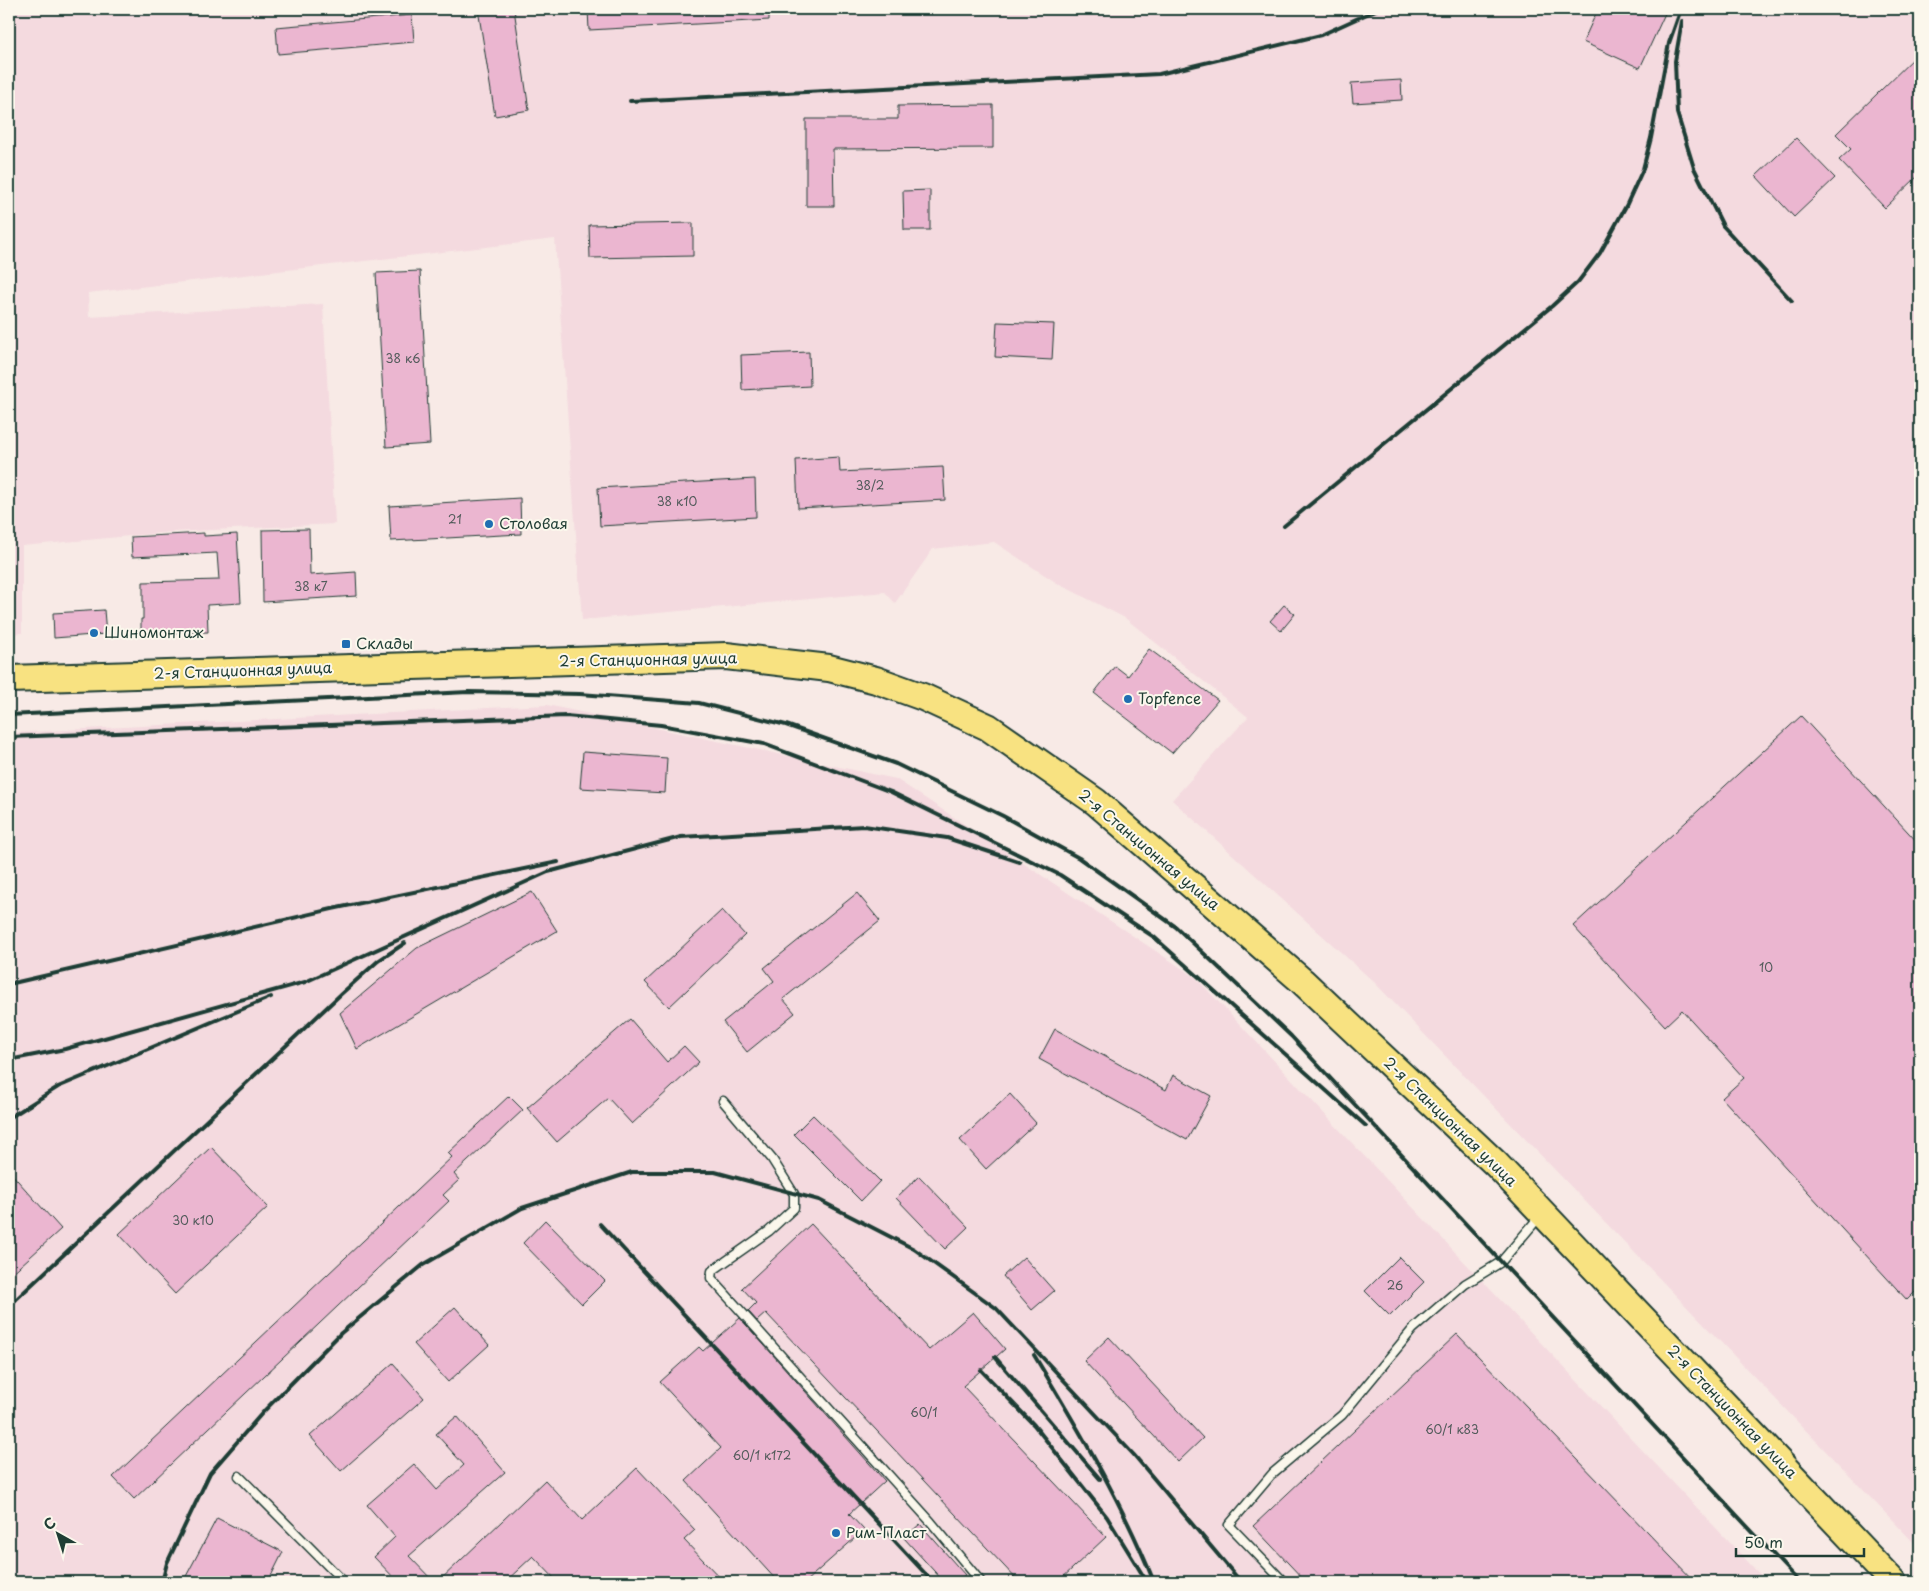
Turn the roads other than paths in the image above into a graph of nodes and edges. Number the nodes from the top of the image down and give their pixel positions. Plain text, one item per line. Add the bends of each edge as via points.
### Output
1 (9, 679) edge
2 (723, 1101) dead end
3 (1542, 1213) junction
4 (239, 1476) dead end
5 (344, 1582) edge
6 (981, 1582) edge
7 (1284, 1582) edge
8 (1894, 1582) edge

1 - 3 main road, 2-я Станционная улица via 726,656 829,668 876,680 923,697 988,727 1096,802 1302,981 1496,1164
2 - 6 lane via 772,1159 794,1194 794,1208 769,1231 712,1271 711,1278
3 - 7 lane via 1501,1262 1465,1284 1413,1328 1342,1415 1273,1473 1229,1525
3 - 8 main road, 2-я Станционная улица
4 - 5 lane

